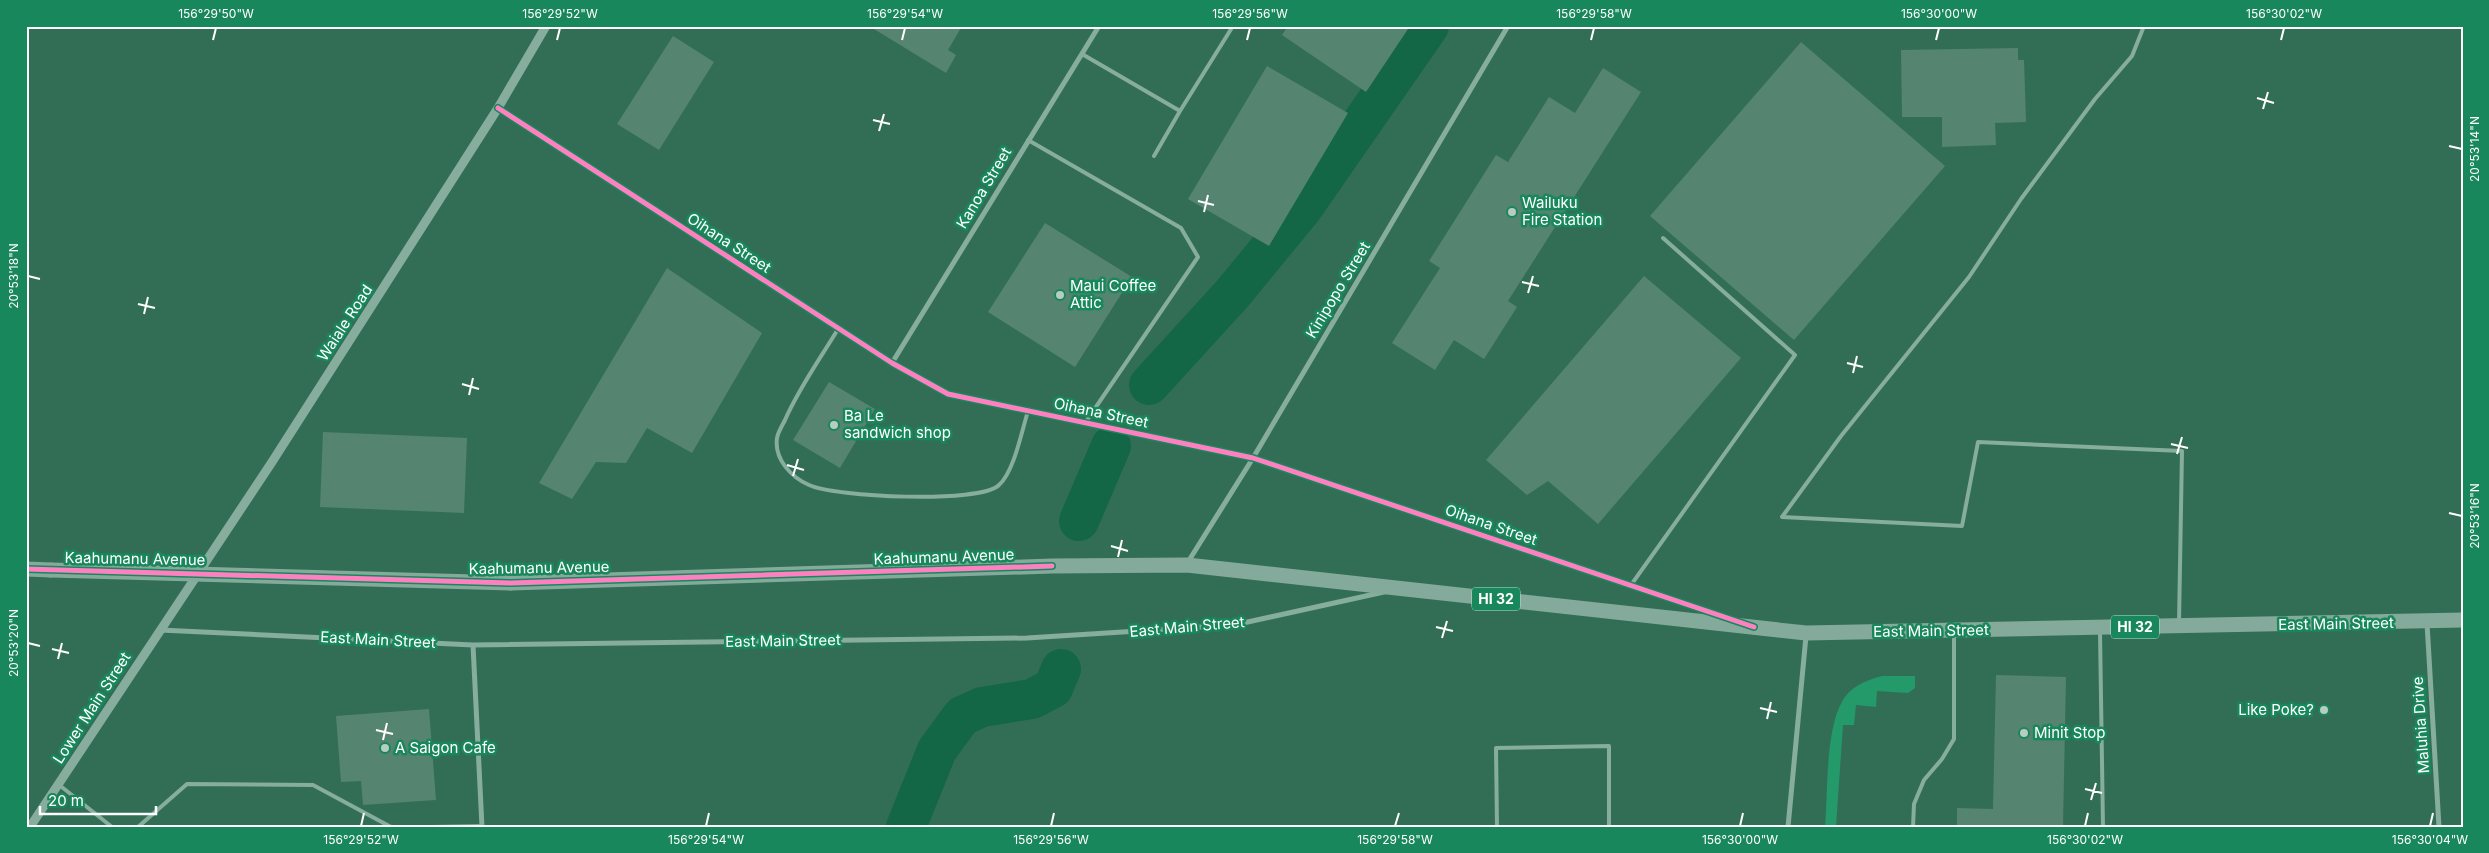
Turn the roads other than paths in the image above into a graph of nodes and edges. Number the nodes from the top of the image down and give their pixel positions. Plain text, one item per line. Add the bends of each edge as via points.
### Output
1 (546, 26) edge
2 (1100, 26) edge
3 (1233, 26) edge
4 (1508, 26) edge
5 (2144, 26) edge
6 (1082, 54) junction
7 (498, 108) junction
8 (1180, 111) junction
9 (1028, 140) junction
10 (1154, 156) dead end
11 (1663, 238) dead end
12 (838, 329) junction
13 (892, 363) junction
14 (1028, 411) junction
15 (1085, 423) junction
16 (1253, 458) junction
17 (1187, 565) junction
18 (26, 569) edge
19 (1631, 584) junction
20 (1402, 588) junction
21 (2463, 620) edge
22 (2427, 622) junction
23 (1754, 627) junction
24 (2179, 627) junction
25 (2100, 628) junction
26 (160, 630) junction
27 (1954, 630) junction
28 (1806, 633) junction
29 (473, 645) junction
30 (58, 784) junction
31 (482, 826) edge
32 (30, 827) edge
33 (112, 827) edge
34 (138, 827) edge
35 (391, 827) edge
36 (432, 827) edge
37 (1497, 827) edge
38 (1609, 827) edge
39 (1788, 827) edge
40 (1913, 827) edge
41 (2103, 827) edge
42 (2439, 827) edge

1 - 7 street, Waiale Road
2 - 6 street, Kanoa Street
3 - 8 lane
4 - 16 street, Kinipopo Street
5 - 24 lane via 2132,56 2021,199 1969,277 1841,436 1782,516 1962,526 1978,442 2182,451
6 - 8 lane
6 - 9 street, Kanoa Street
7 - 12 street, Oihana Street
7 - 26 street, Waiale Road via 272,462
8 - 10 lane
9 - 13 street, Kanoa Street
9 - 15 lane via 1181,228 1198,257
11 - 19 lane via 1795,355
12 - 13 street, Oihana Street
12 - 14 lane via 792,404 777,438 779,457 790,473 809,485 856,495 922,496 984,492 999,486 1006,474
13 - 14 street, Oihana Street via 948,394
14 - 15 street, Oihana Street
15 - 16 street, Oihana Street
16 - 17 street, Kinipopo Street
16 - 19 street, Oihana Street
17 - 18 main road, Kaahumanu Avenue, bridge via 511,582
17 - 20 main road, East Main Street / HI 32
19 - 23 street, Oihana Street
20 - 23 main road, East Main Street / HI 32
20 - 29 street, East Main Street via 1214,627 1027,638
21 - 22 main road, East Main Street / HI 32
22 - 24 main road, East Main Street / HI 32
22 - 42 street, Maluhia Drive
23 - 28 main road, East Main Street / HI 32
24 - 25 main road, East Main Street / HI 32
25 - 27 main road, East Main Street / HI 32
25 - 41 lane
26 - 29 street, East Main Street
26 - 30 street, Lower Main Street
27 - 28 main road, East Main Street / HI 32
27 - 40 lane via 1954,739 1924,780 1914,804
28 - 39 street
29 - 31 street
30 - 32 street, Lower Main Street
30 - 33 lane
31 - 36 lane
34 - 35 lane via 187,784 197,784 313,785
37 - 38 lane via 1496,748 1609,746

